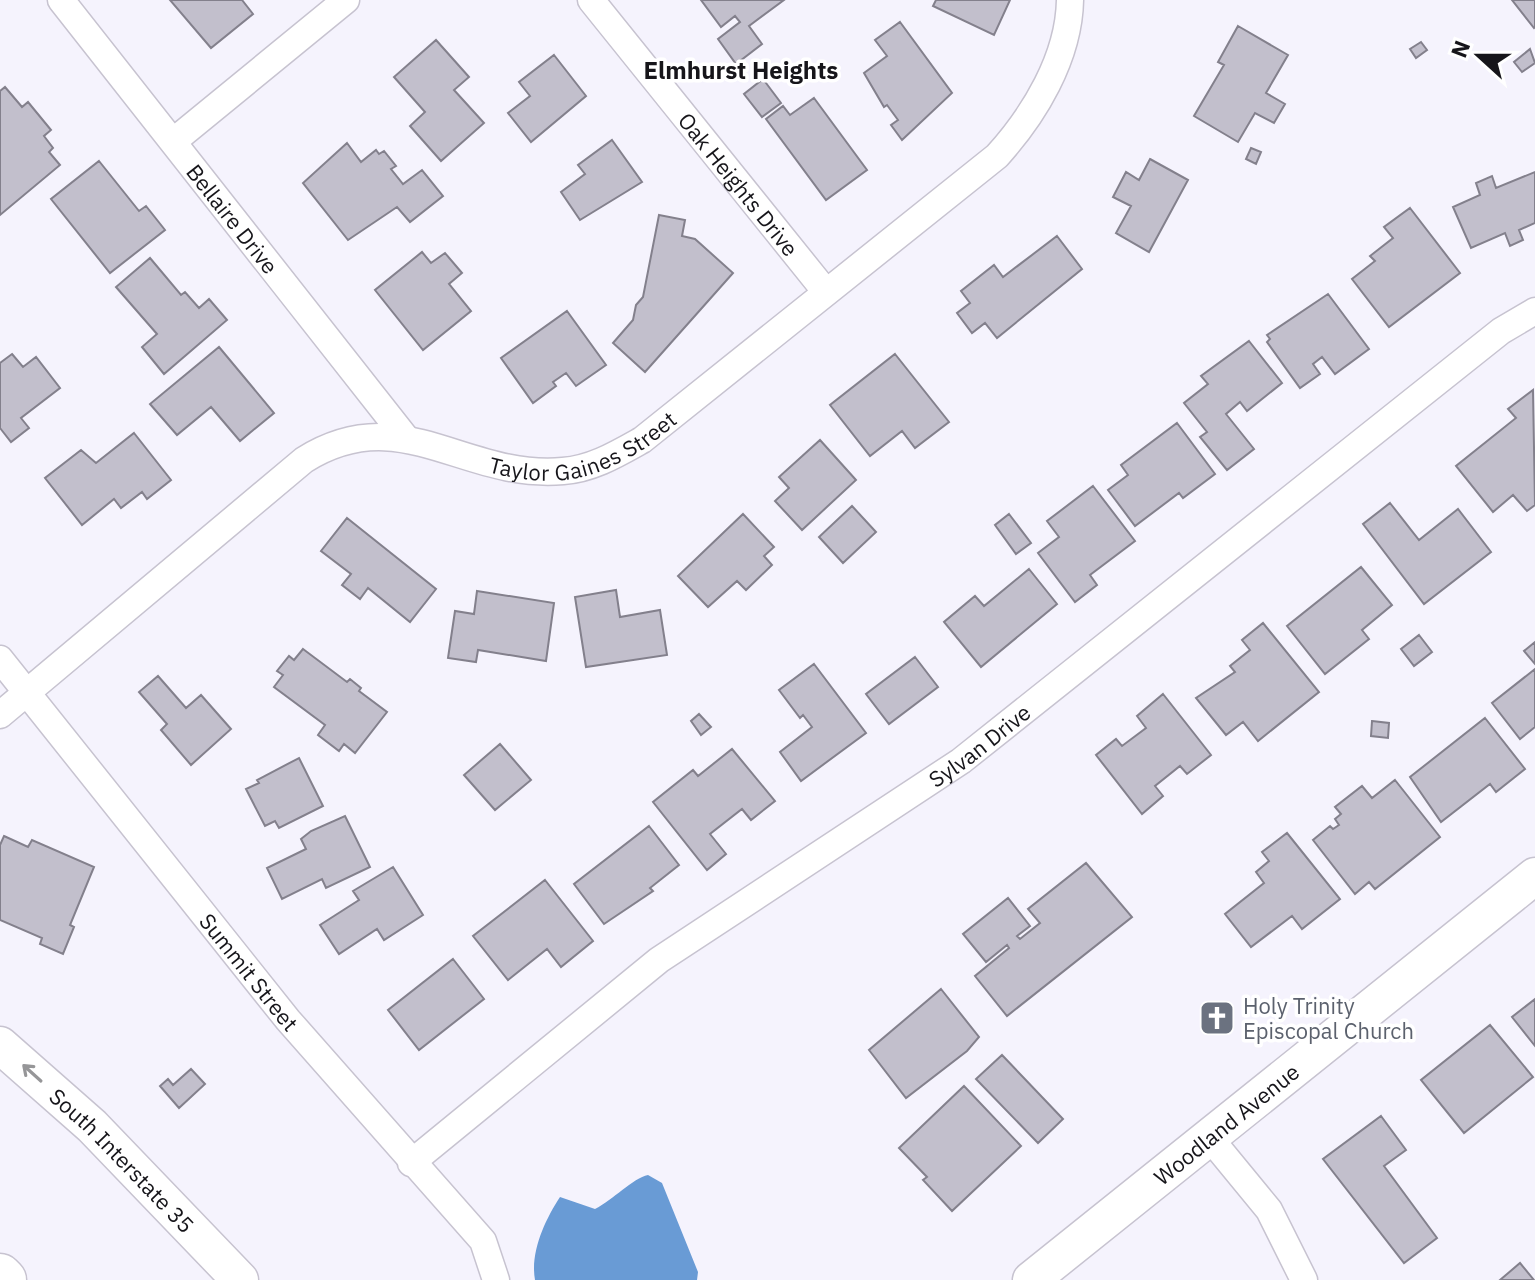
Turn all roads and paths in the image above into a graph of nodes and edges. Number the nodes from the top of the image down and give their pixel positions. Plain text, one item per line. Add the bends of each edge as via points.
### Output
1 (61, 0) edge
2 (346, 0) edge
3 (591, 0) edge
4 (1070, 0) edge
5 (175, 140) junction
6 (826, 292) junction
7 (1535, 311) edge
8 (405, 437) junction
9 (0, 659) edge
10 (27, 693) junction
11 (0, 715) edge
12 (1535, 876) edge
13 (0, 1045) edge
14 (1209, 1137) junction
15 (411, 1163) junction
16 (240, 1280) edge
17 (496, 1280) edge
18 (1031, 1280) edge
19 (1304, 1280) edge

1 - 5 street, Bellaire Drive
2 - 5 street
3 - 6 street, Oak Heights Drive
4 - 6 street, Taylor Gaines Street via 1053,69 1011,140
5 - 8 street, Bellaire Drive
6 - 8 street, Taylor Gaines Street via 642,440 604,461 564,471 525,471
7 - 15 street, Sylvan Drive via 1501,331 961,761 659,960
8 - 10 street, Taylor Gaines Street via 348,438 304,460
9 - 10 street, Summit Street
10 - 11 street, Taylor Gaines Street
10 - 15 street, Summit Street via 288,1020
12 - 14 street, Woodland Avenue
16 -> 13 street, South Interstate 35 via 92,1126
14 - 18 street, Woodland Avenue
14 - 19 street via 1269,1210
15 - 17 street, Summit Street via 483,1241

